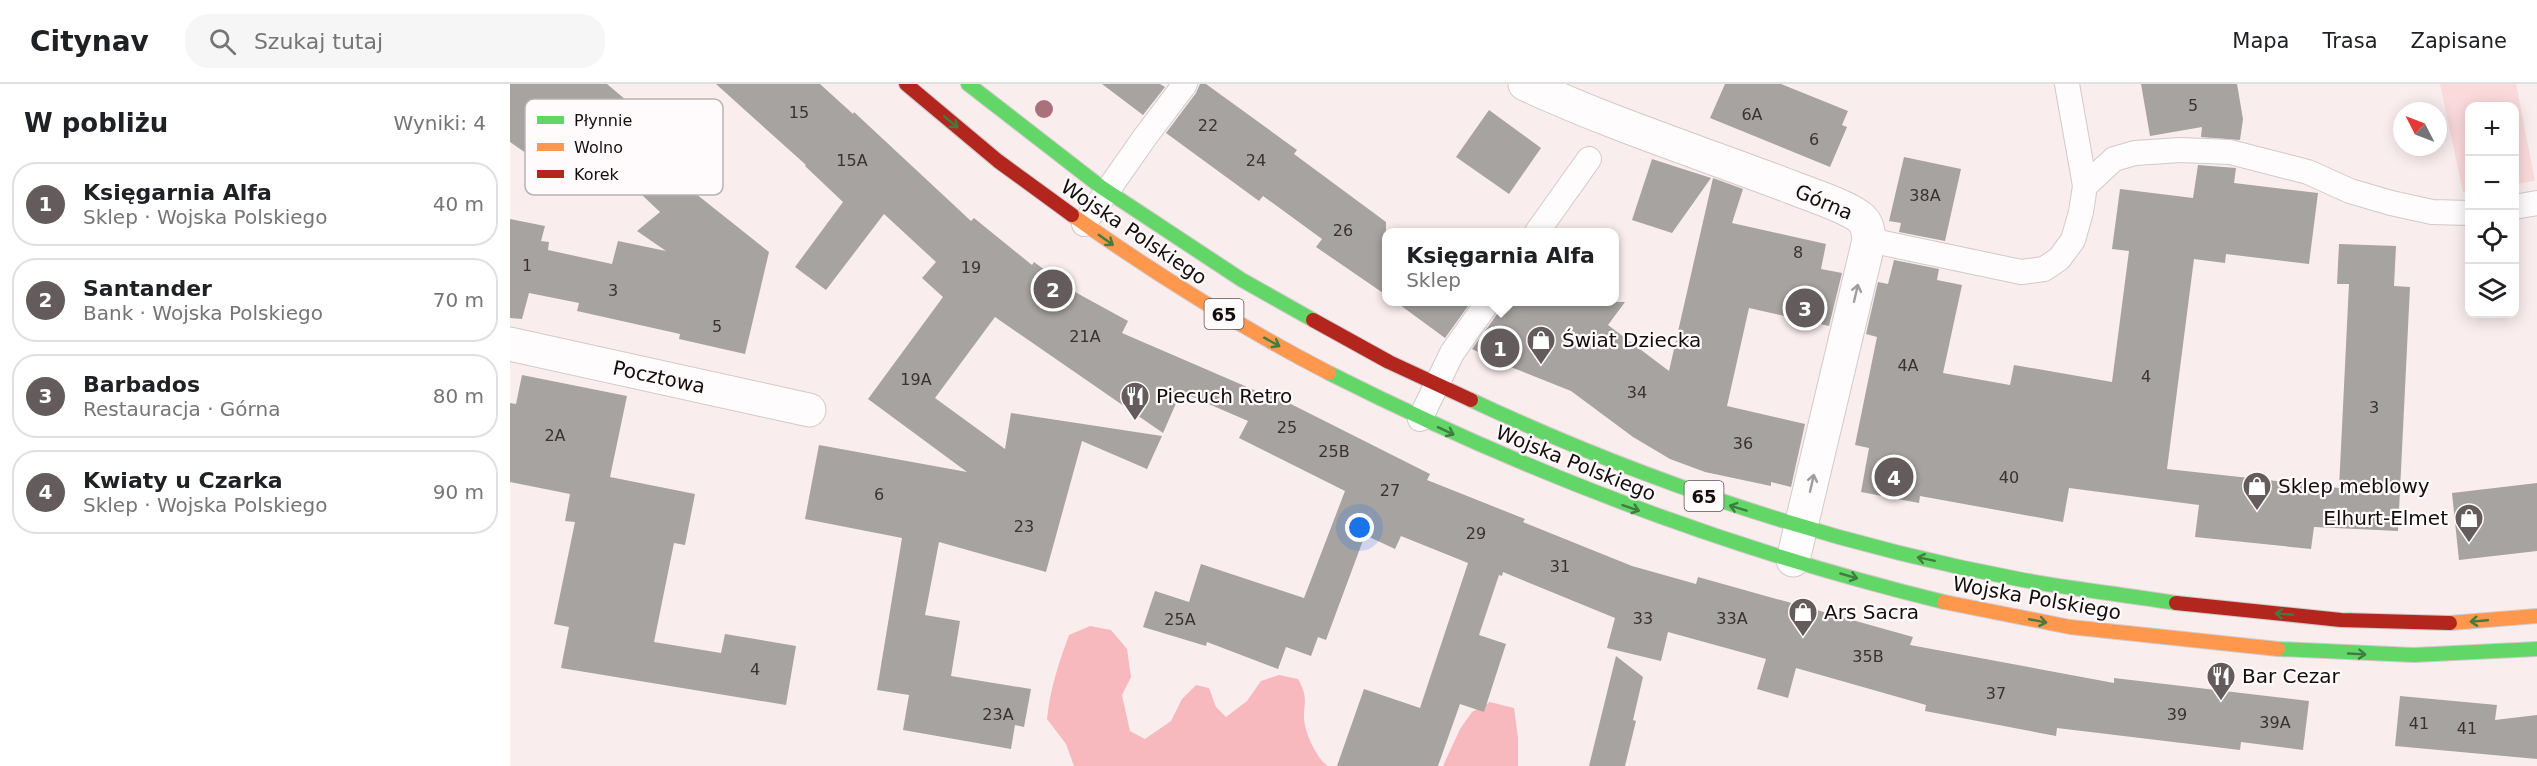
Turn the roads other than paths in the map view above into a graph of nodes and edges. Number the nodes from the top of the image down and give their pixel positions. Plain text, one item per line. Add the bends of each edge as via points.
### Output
1 (906, 84) edge
2 (969, 84) edge
3 (1185, 84) edge
4 (1525, 84) edge
5 (2067, 84) edge
6 (1589, 159) dead end
7 (2085, 186) junction
8 (1107, 192) junction
9 (2537, 203) edge
10 (2519, 206) edge
11 (2465, 213) edge
12 (1084, 224) junction
13 (1540, 228) edge
14 (1869, 240) junction
15 (1485, 306) edge
16 (510, 344) edge
17 (1436, 385) junction
18 (809, 410) dead end
19 (1420, 419) junction
20 (1801, 528) junction
21 (1792, 560) junction
22 (2537, 616) edge
23 (2537, 649) edge

1 -> 12 main road, Wojska Polskiego / 65 via 1021,179
2 - 8 main road, Wojska Polskiego / 65
3 - 8 lane
4 - 14 street, Górna via 1592,114 1835,205 1861,218 1868,228
5 - 7 lane
6 - 13 lane
7 - 11 lane via 2114,159 2135,153 2230,152 2308,172 2350,191 2391,203 2432,212
7 - 14 lane via 2073,240 2059,259 2044,269 2021,272
8 - 12 lane
8 - 17 main road, Wojska Polskiego / 65 via 1285,306
9 - 10 lane
12 -> 19 main road, Wojska Polskiego / 65 via 1266,340
20 -> 14 street, Górna
15 - 17 lane via 1452,353
16 - 18 street, Pocztowa
17 - 19 lane
20 -> 17 main road, Wojska Polskiego / 65 via 1638,472
19 -> 21 main road, Wojska Polskiego / 65 via 1624,505
20 - 21 street, Górna
22 -> 20 main road, Wojska Polskiego / 65 via 2391,623 2158,601 2042,584
21 -> 23 main road, Wojska Polskiego / 65 via 1972,608 2046,623 2158,638 2388,656 2474,656

